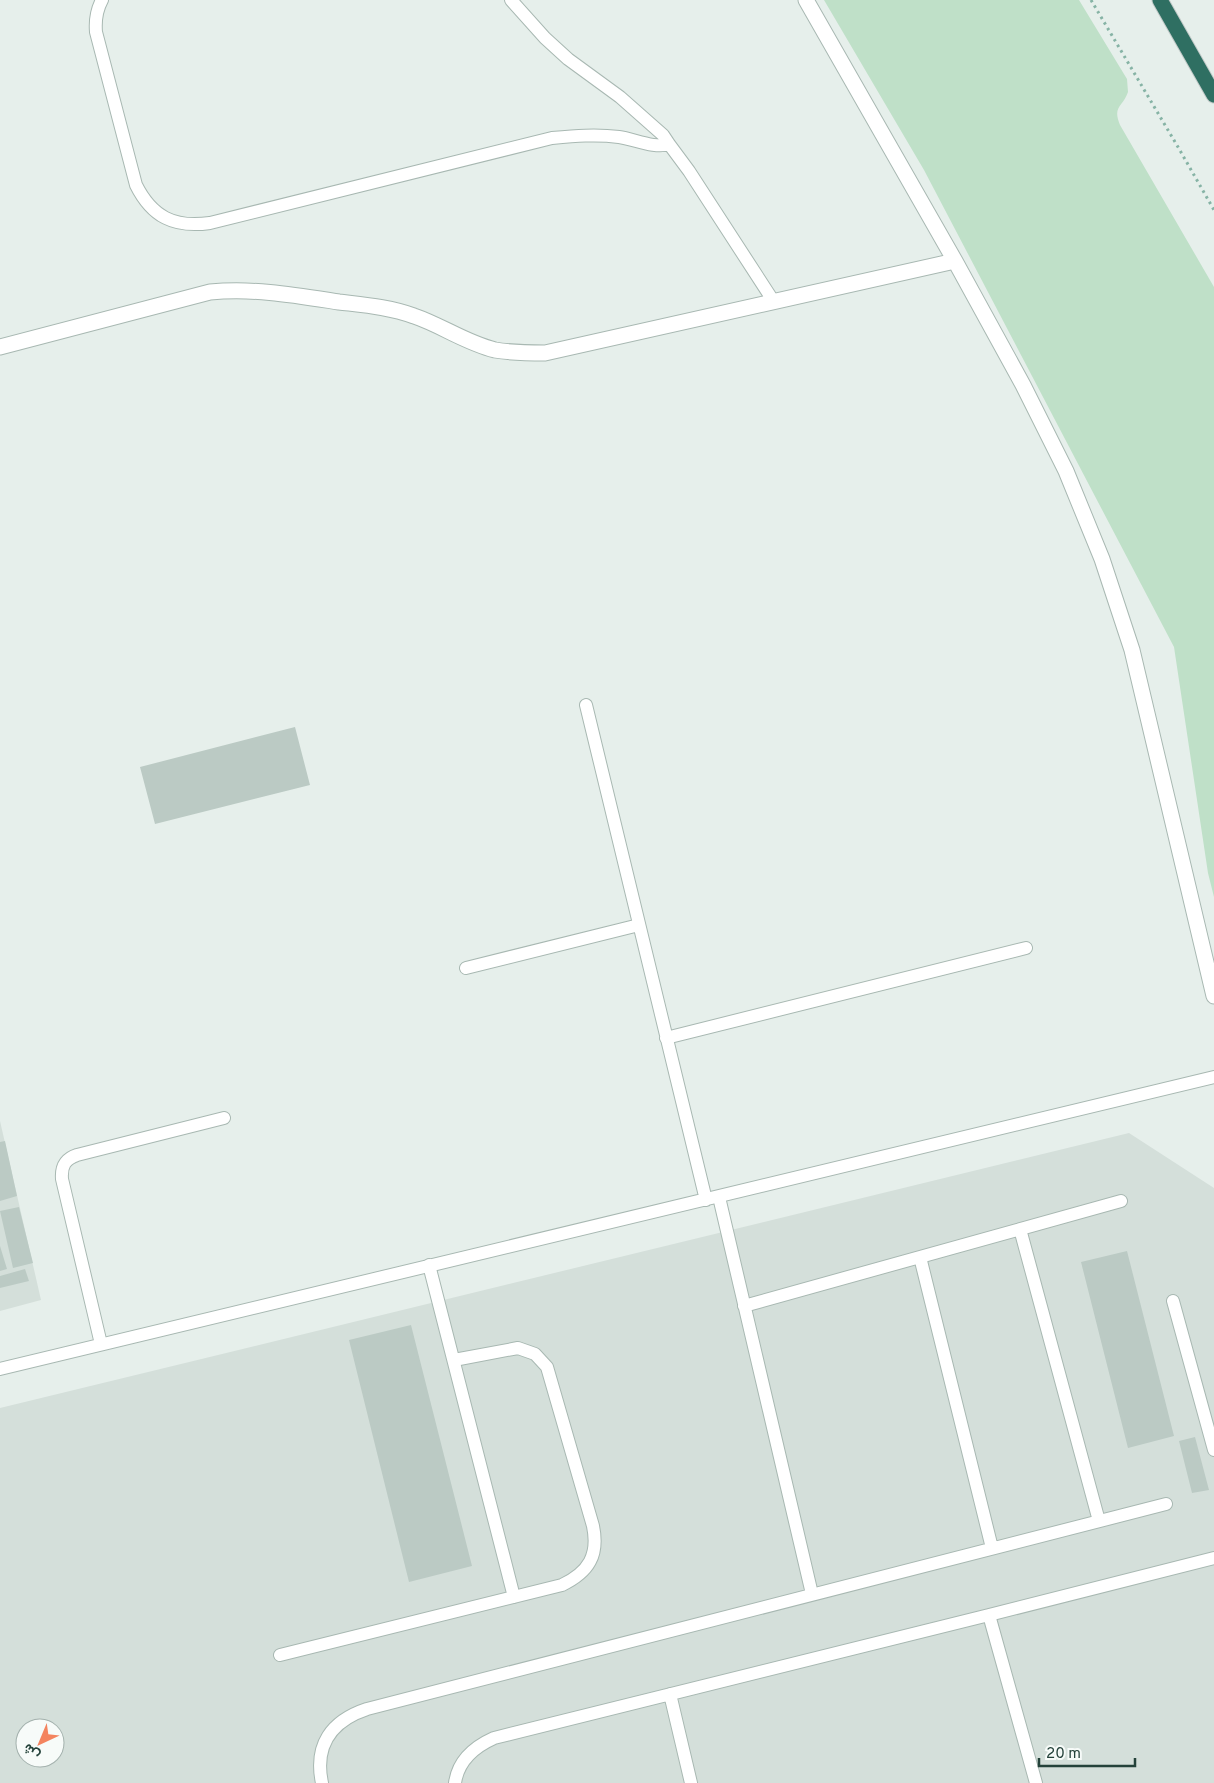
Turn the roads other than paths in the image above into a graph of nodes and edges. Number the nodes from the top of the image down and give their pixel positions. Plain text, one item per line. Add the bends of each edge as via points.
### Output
1 (102, 0) edge
2 (511, 0) edge
3 (806, 0) edge
4 (1160, 0) edge
5 (1214, 95) edge
6 (669, 144) junction
7 (955, 261) junction
8 (774, 302) junction
9 (0, 347) edge
10 (586, 705) dead end
11 (639, 925) junction
12 (1026, 948) dead end
13 (466, 968) dead end
14 (1214, 996) edge
15 (666, 1038) junction
16 (1214, 1077) edge
17 (224, 1118) dead end
18 (719, 1197) junction
19 (706, 1200) junction
20 (1121, 1201) dead end
21 (1020, 1229) junction
22 (920, 1257) junction
23 (429, 1265) junction
24 (1173, 1301) dead end
25 (744, 1306) junction
26 (101, 1344) junction
27 (454, 1360) junction
28 (0, 1369) edge
29 (1214, 1450) edge
30 (1166, 1504) dead end
31 (1100, 1521) junction
32 (992, 1548) junction
33 (1214, 1558) edge
34 (812, 1594) junction
35 (514, 1597) junction
36 (989, 1615) junction
37 (280, 1655) dead end
38 (670, 1694) junction
39 (322, 1783) edge
40 (455, 1783) edge
41 (691, 1783) edge
42 (1036, 1783) edge

1 - 6 lane via 96,32 136,185 153,210 180,224 210,223 552,138 598,135
2 - 6 lane via 568,59 620,97
3 - 7 street
4 - 5 highway
6 - 8 lane
7 - 8 street
7 - 14 street via 1066,471 1102,559 1132,650
8 - 9 street via 545,353 519,353 470,341 415,316 384,307 262,290 236,290 210,292
10 - 11 lane
11 - 13 lane
11 - 15 lane
12 - 15 lane
15 - 19 lane
16 - 18 lane
17 - 26 lane via 77,1154 64,1163 62,1179
18 - 19 lane
18 - 25 lane
19 - 23 lane
20 - 21 lane
21 - 22 lane
21 - 31 lane
22 - 25 lane
22 - 32 lane
23 - 26 lane
23 - 27 lane
24 - 29 lane
25 - 34 lane
26 - 28 lane
27 - 35 lane
27 - 35 lane via 518,1348 542,1360 550,1375 593,1526 596,1541 593,1555 587,1568 576,1579
30 - 31 lane
31 - 32 lane
32 - 34 lane
33 - 36 lane
34 - 39 lane via 352,1714 328,1734 319,1764
35 - 37 lane
36 - 38 lane
36 - 42 lane
38 - 40 lane via 494,1738 470,1753 461,1765
38 - 41 lane

